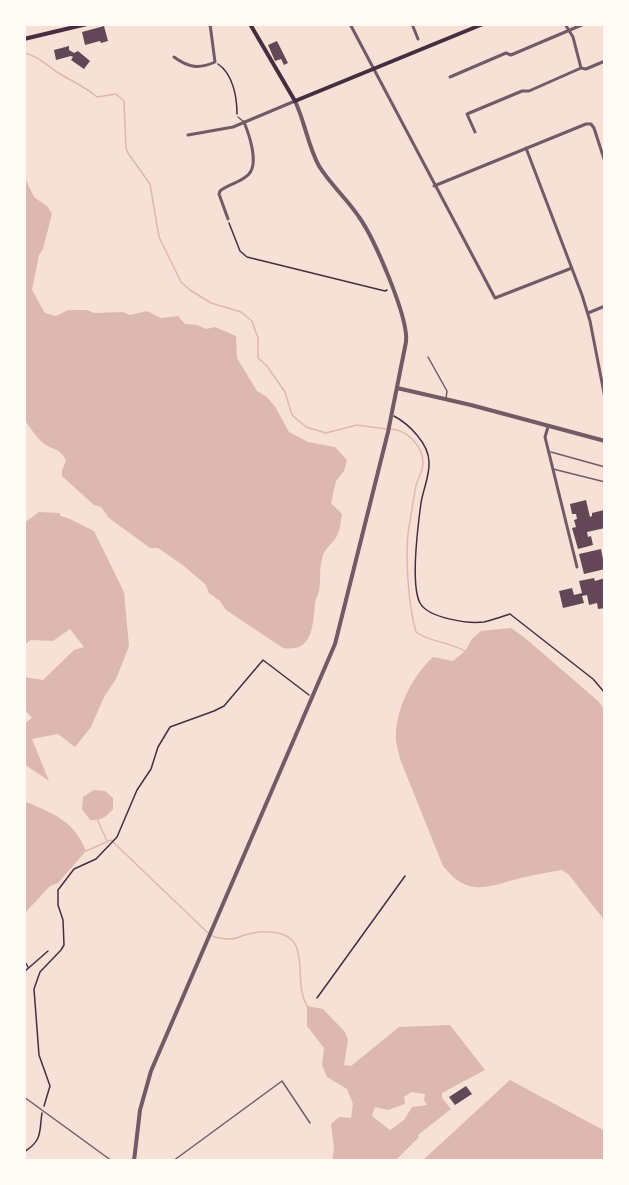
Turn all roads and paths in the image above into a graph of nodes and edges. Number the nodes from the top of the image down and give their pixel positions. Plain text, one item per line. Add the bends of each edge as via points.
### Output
1 (87, 24) edge
2 (210, 24) edge
3 (250, 24) edge
4 (350, 24) edge
5 (412, 24) edge
6 (483, 24) edge
7 (565, 24) edge
8 (584, 24) edge
9 (568, 31) junction
10 (24, 39) edge
11 (418, 39) dead end
12 (174, 57) dead end
13 (605, 61) edge
14 (215, 62) junction
15 (581, 68) junction
16 (373, 70) junction
17 (450, 77) dead end
18 (295, 101) junction
19 (238, 117) joint
20 (244, 122) junction
21 (475, 132) dead end
22 (188, 135) dead end
23 (526, 148) junction
24 (605, 162) edge
25 (435, 186) junction
26 (228, 219) joint
27 (572, 268) junction
28 (392, 288) junction
29 (605, 306) edge
30 (588, 314) junction
31 (428, 357) dead end
32 (397, 388) junction
33 (605, 398) edge
34 (446, 399) junction
35 (391, 415) junction
36 (548, 427) junction
37 (605, 441) edge
38 (549, 452) junction
39 (605, 466) edge
40 (553, 469) junction
41 (605, 482) edge
42 (577, 567) dead end
43 (605, 693) edge
44 (312, 699) junction
45 (405, 876) dead end
46 (48, 951) dead end
47 (24, 960) edge
48 (29, 968) junction
49 (24, 972) edge
50 (317, 998) dead end
51 (24, 1097) edge
52 (43, 1110) junction
53 (310, 1123) dead end
54 (24, 1152) edge
55 (112, 1161) edge
56 (134, 1161) edge
57 (173, 1161) edge

1 - 10 main road
2 - 14 street
3 - 18 main road
4 - 16 street
5 - 11 street
6 - 16 main road
7 - 9 street
8 - 9 street
9 - 15 street
9 - 17 street
12 - 14 street via 195,68
13 - 15 street
14 - 19 path via 234,88
15 - 21 street via 467,114
16 - 18 main road
16 - 25 street
18 - 20 street
18 - 28 street via 315,159 361,219
19 - 20 lane
20 - 22 street
20 - 26 street via 253,167 250,173 220,191
23 - 24 street via 591,124
23 - 25 street
23 - 27 street
25 - 27 street via 495,298
26 - 28 path via 247,258 384,291
27 - 30 street
28 - 32 street via 406,329
29 - 30 street
30 - 33 street
31 - 34 lane via 447,391
32 - 34 street
32 - 35 street
34 - 36 street
35 - 43 path via 419,439 429,462 417,540 417,589 421,605 433,614 471,622 510,615
35 - 44 street via 341,624
36 - 37 street
36 - 38 street via 545,437
38 - 39 lane
38 - 40 street
40 - 41 lane
40 - 42 street
44 - 52 path via 263,660 224,705 170,727 117,837 96,859 74,869 58,890 64,945 40,972 34,989 39,1055 50,1086
44 - 56 street via 147,1082
45 - 50 path
46 - 48 path
47 - 48 path
48 - 49 path
51 - 52 lane
52 - 54 path via 39,1137
52 - 55 lane
53 - 57 lane via 282,1080

